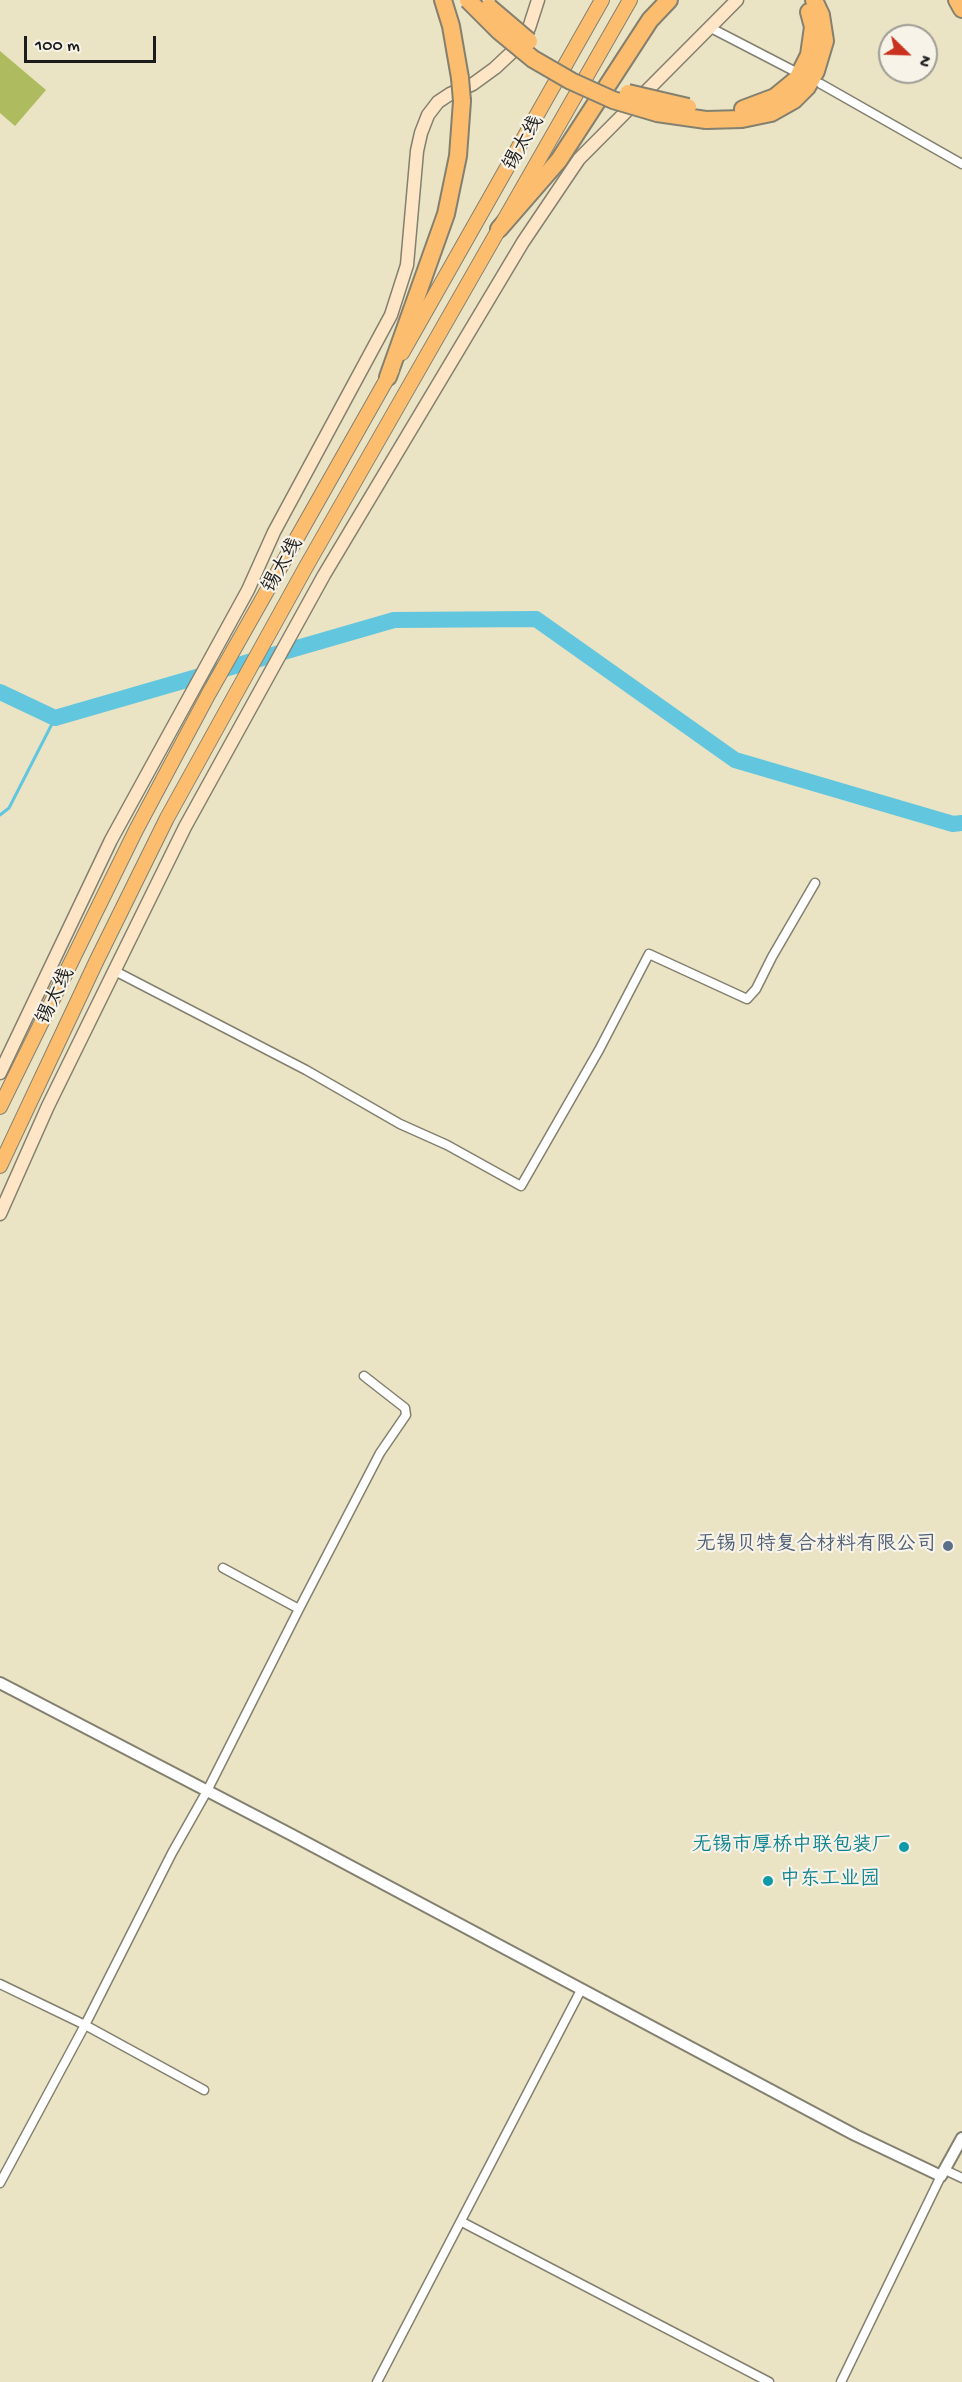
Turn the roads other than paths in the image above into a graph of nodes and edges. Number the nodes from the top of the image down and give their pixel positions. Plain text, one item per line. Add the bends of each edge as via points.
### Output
1 (443, 0) edge
2 (468, 0) edge
3 (482, 0) edge
4 (538, 0) edge
5 (602, 0) edge
6 (630, 0) edge
7 (669, 0) edge
8 (737, 0) edge
9 (805, 0) edge
10 (814, 0) edge
11 (957, 0) edge
12 (962, 9) edge
13 (709, 27) junction
14 (794, 71) dead end
15 (821, 84) dead end
16 (705, 115) junction
17 (962, 164) edge
18 (499, 229) junction
19 (388, 377) junction
20 (815, 883) dead end
21 (113, 970) junction
22 (0, 1073) edge
23 (0, 1107) edge
24 (0, 1166) edge
25 (0, 1214) edge
26 (364, 1376) dead end
27 (223, 1568) dead end
28 (299, 1609) junction
29 (0, 1683) edge
30 (207, 1791) junction
31 (0, 1984) edge
32 (581, 1990) junction
33 (85, 2025) junction
34 (204, 2090) dead end
35 (962, 2138) edge
36 (943, 2173) junction
37 (962, 2178) edge
38 (0, 2183) edge
39 (462, 2222) junction
40 (377, 2382) edge
41 (769, 2382) edge
42 (841, 2382) edge

1 - 19 highway, bridge via 460,78 459,156 446,214
2 - 16 highway, bridge via 507,38 571,81 613,100 657,113
3 - 16 highway, bridge via 538,48 578,72 623,92
4 - 22 main road via 529,28 511,53 473,84 438,102 428,115 417,151 407,265 391,315 274,532 248,590 111,840
5 - 19 main road, 锡太线
6 - 18 main road, 锡太线
7 - 18 highway via 650,20 559,160
8 - 13 main road
9 - 16 highway via 813,27 809,55 797,79 775,97 749,108
10 - 16 highway via 825,41 807,87 794,100 771,112 742,119
11 - 12 highway
13 - 14 street
13 - 21 main road via 579,159 523,242 292,630 184,827
15 - 17 street
18 - 24 main road, 锡太线 via 167,818
19 - 23 main road, 锡太线 via 208,695 131,840
20 - 21 street via 747,999 649,954 521,1186
21 - 25 main road
26 - 28 street via 405,1408 406,1415 380,1454
27 - 28 street
28 - 30 street
29 - 30 street
30 - 32 street
30 - 33 street
31 - 33 street
32 - 36 street via 855,2135
32 - 39 street
33 - 34 street
33 - 38 street
35 - 36 street
36 - 37 street
36 - 42 street
39 - 40 street
39 - 41 street

